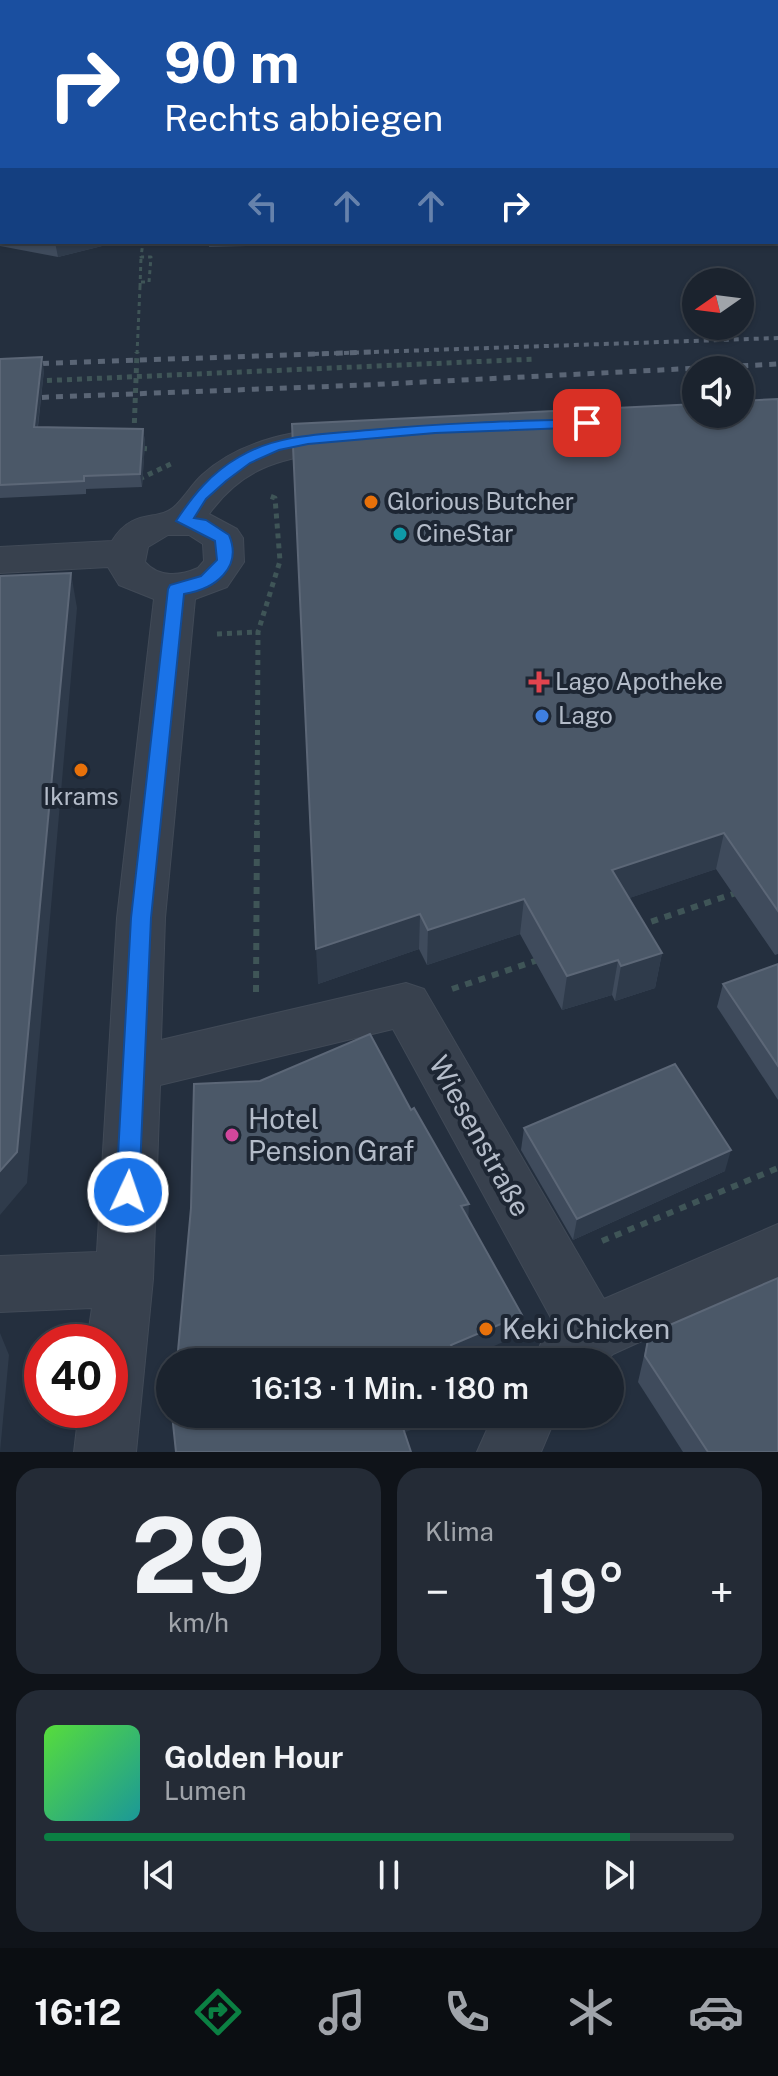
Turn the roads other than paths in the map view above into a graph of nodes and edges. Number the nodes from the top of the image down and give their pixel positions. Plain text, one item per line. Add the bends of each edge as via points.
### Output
1 (387, 433) edge
2 (184, 521) junction
3 (125, 553) junction
4 (0, 560) edge
5 (176, 589) junction
6 (133, 1069) junction
7 (778, 1251) edge
8 (124, 1279) junction
9 (0, 1284) edge
10 (119, 1324) edge
11 (577, 1348) edge
12 (108, 1428) edge
13 (520, 1428) edge
14 (105, 1452) edge
15 (508, 1452) edge

1 - 2 street via 308,440 245,460 201,495
2 - 3 street via 139,533
2 - 5 street via 223,538 225,560 207,580
3 - 4 street
3 - 5 street via 124,565 142,584
5 - 6 street via 141,918
6 - 8 street
6 - 11 street, Wiesenstraße via 406,1004 551,1262
7 - 11 street, Wiesenstraße
8 - 9 street
8 - 10 street
12 - 14 street
13 - 15 street

